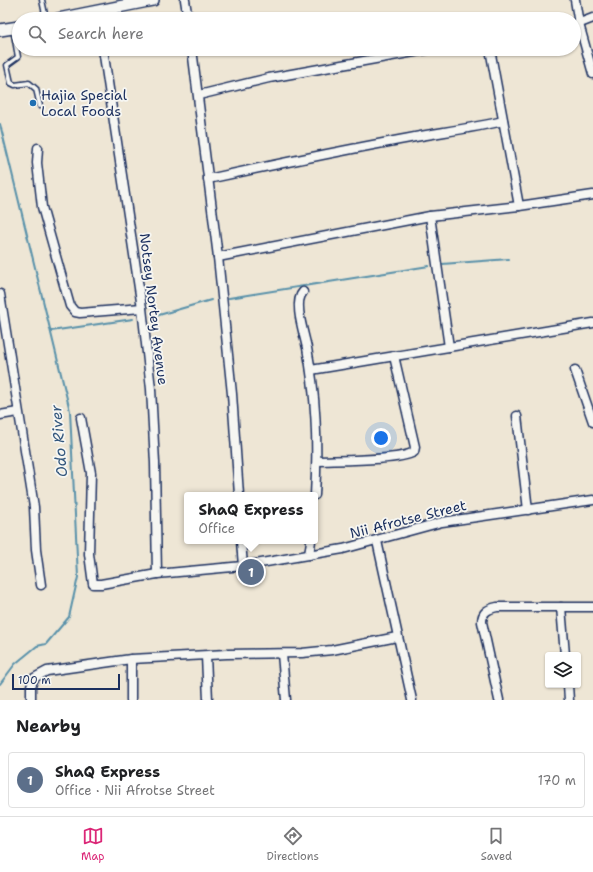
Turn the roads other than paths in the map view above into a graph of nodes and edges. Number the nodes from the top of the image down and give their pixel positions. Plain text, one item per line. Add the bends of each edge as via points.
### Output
1 (42, 0) edge
2 (153, 0) edge
3 (185, 0) edge
4 (575, 0) edge
5 (45, 12) edge
6 (109, 12) edge
7 (187, 12) edge
8 (576, 12) edge
9 (593, 18) edge
10 (581, 22) edge
11 (12, 28) edge
12 (0, 30) edge
13 (581, 39) edge
14 (18, 56) edge
15 (104, 56) edge
16 (193, 56) edge
17 (392, 56) edge
18 (491, 56) edge
19 (593, 74) edge
20 (199, 95) junction
21 (40, 106) dead end
22 (503, 121) junction
23 (38, 148) dead end
24 (208, 178) junction
25 (593, 195) edge
26 (519, 206) junction
27 (430, 216) junction
28 (218, 257) junction
29 (303, 292) dead end
30 (0, 294) edge
31 (142, 308) junction
32 (593, 324) edge
33 (448, 347) junction
34 (394, 356) junction
35 (311, 370) junction
36 (575, 370) dead end
37 (18, 412) junction
38 (0, 415) edge
39 (517, 416) dead end
40 (81, 418) dead end
41 (593, 422) edge
42 (317, 460) junction
43 (240, 492) edge
44 (315, 492) edge
45 (593, 500) edge
46 (528, 510) junction
47 (377, 541) junction
48 (242, 544) edge
49 (311, 544) edge
50 (309, 555) junction
51 (244, 566) junction
52 (157, 574) junction
53 (41, 585) dead end
54 (561, 607) junction
55 (593, 607) edge
56 (397, 637) junction
57 (565, 652) edge
58 (282, 654) junction
59 (206, 656) junction
60 (131, 659) junction
61 (568, 688) edge
62 (31, 700) edge
63 (131, 700) edge
64 (208, 700) edge
65 (286, 700) edge
66 (412, 700) edge
67 (499, 700) edge
68 (569, 700) edge

1 - 5 lane
2 - 6 main road
3 - 7 street
4 - 8 street
9 - 10 street
11 - 12 main road
13 - 19 street
14 - 21 lane via 7,65 11,83 29,83 33,86
15 - 31 street, Notsey Nortey Avenue
16 - 20 street
17 - 20 street via 269,78
18 - 22 street
20 - 24 street
22 - 24 street
22 - 26 street
23 - 31 street via 37,163 42,207 70,306 75,312 80,313
24 - 28 street
25 - 26 street
26 - 27 street
27 - 28 street
27 - 33 street
28 - 43 street
29 - 35 street via 298,302
30 - 37 street
31 - 52 street, Notsey Nortey Avenue via 151,389
32 - 33 street
33 - 34 street
34 - 35 street
34 - 42 street via 414,452 409,455 385,457
35 - 42 street
36 - 41 street
37 - 38 street
37 - 53 street via 34,508
39 - 46 street
40 - 52 street, Nii Afrotse Street via 91,473 89,554 93,584
42 - 44 street
45 - 46 street, Nii Afrotse Street
46 - 47 street, Nii Afrotse Street via 442,522
47 - 50 street, Nii Afrotse Street
47 - 56 street
48 - 51 street
49 - 50 street
50 - 51 street, Nii Afrotse Street
51 - 52 street, Nii Afrotse Street
54 - 55 street
54 - 57 street
54 - 67 street via 497,607 484,613 482,622
56 - 58 street via 332,650
56 - 66 street
58 - 59 street
58 - 65 street
59 - 60 street
59 - 64 street
60 - 62 street via 46,671 34,678
60 - 63 street
61 - 68 street

